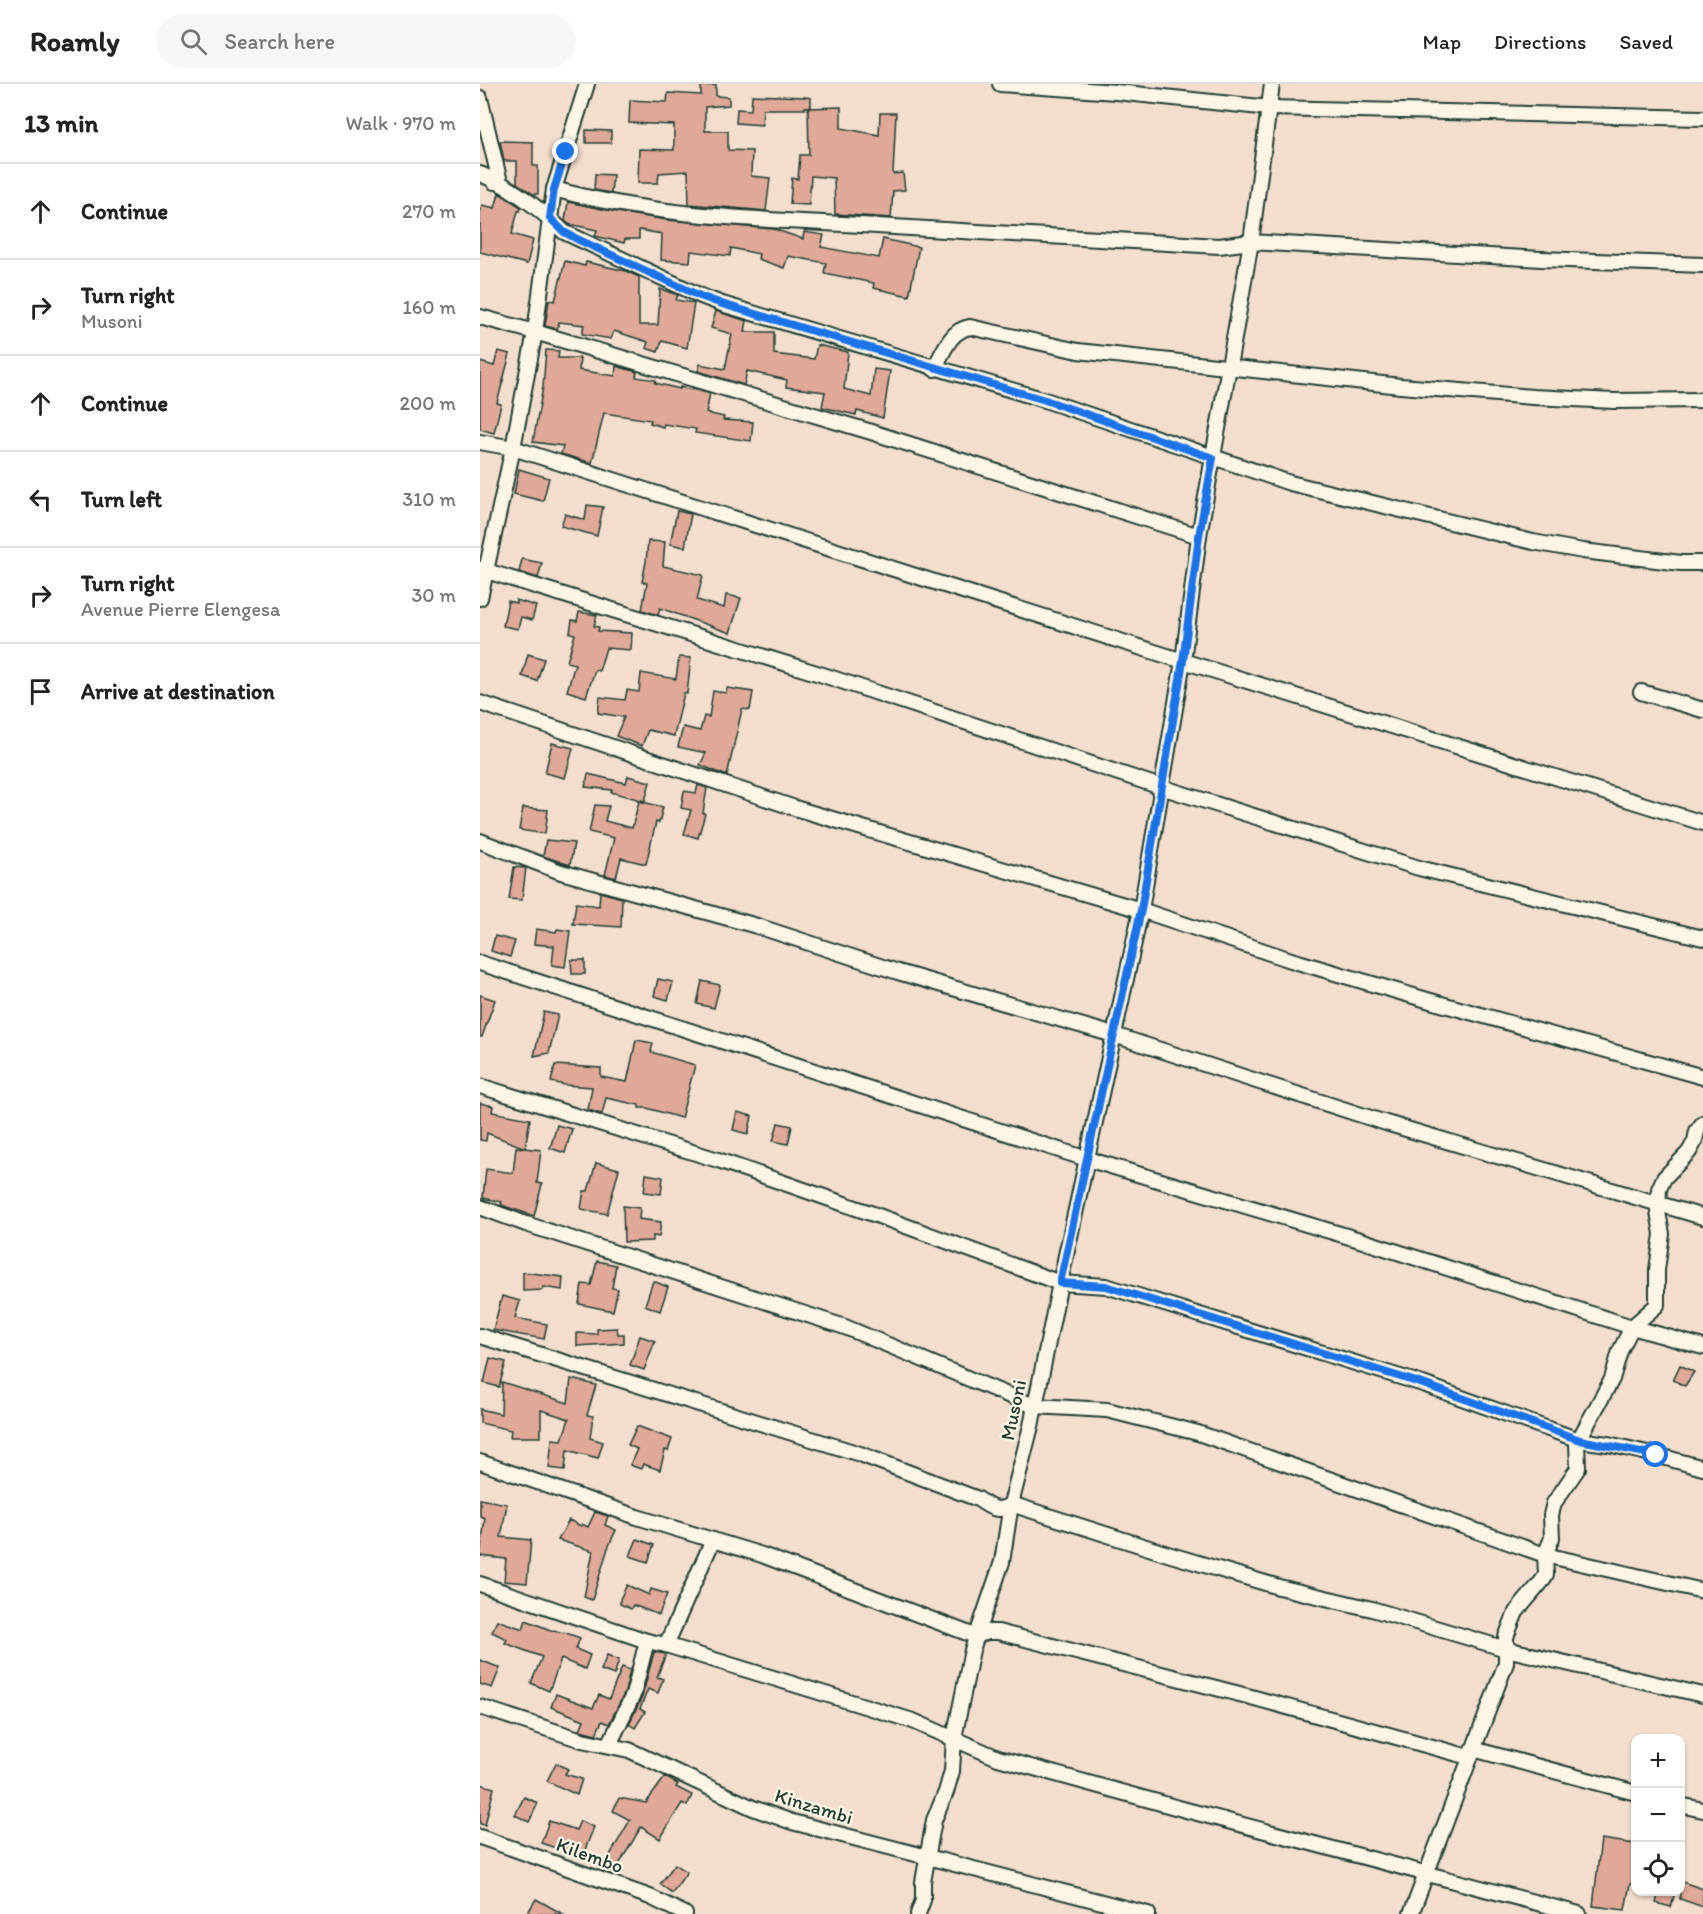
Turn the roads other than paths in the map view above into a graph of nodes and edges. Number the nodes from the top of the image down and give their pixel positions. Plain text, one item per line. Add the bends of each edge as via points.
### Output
1 (587, 84) edge
2 (1000, 84) edge
3 (1272, 84) edge
4 (480, 98) edge
5 (1270, 108) junction
6 (1703, 118) edge
7 (480, 174) edge
8 (480, 182) edge
9 (500, 182) junction
10 (554, 189) junction
11 (550, 218) junction
12 (1251, 242) junction
13 (1703, 265) edge
14 (480, 318) edge
15 (535, 332) junction
16 (1228, 367) junction
17 (934, 369) junction
18 (1703, 400) edge
19 (480, 442) edge
20 (513, 448) junction
21 (1213, 458) junction
22 (1199, 536) junction
23 (1703, 563) edge
24 (483, 570) edge
25 (480, 598) edge
26 (1183, 661) junction
27 (1641, 692) dead end
28 (480, 703) edge
29 (1703, 710) edge
30 (1161, 787) junction
31 (1703, 823) edge
32 (480, 840) edge
33 (1141, 910) junction
34 (1703, 938) edge
35 (480, 963) edge
36 (1114, 1035) junction
37 (1703, 1077) edge
38 (480, 1086) edge
39 (1703, 1123) edge
40 (1087, 1159) junction
41 (1659, 1203) junction
42 (480, 1207) edge
43 (1703, 1217) edge
44 (1060, 1283) junction
45 (1632, 1327) junction
46 (480, 1336) edge
47 (1703, 1347) edge
48 (1034, 1406) junction
49 (1580, 1440) junction
50 (480, 1462) edge
51 (1703, 1468) edge
52 (1011, 1504) junction
53 (713, 1540) junction
54 (1545, 1555) junction
55 (480, 1584) edge
56 (1703, 1591) edge
57 (975, 1636) junction
58 (647, 1641) junction
59 (666, 1645) junction
60 (1506, 1649) junction
61 (1703, 1695) edge
62 (480, 1707) edge
63 (954, 1738) junction
64 (609, 1745) junction
65 (1471, 1753) junction
66 (1631, 1792) edge
67 (1685, 1806) edge
68 (1703, 1810) edge
69 (480, 1837) edge
70 (928, 1858) junction
71 (1426, 1875) junction
72 (685, 1914) edge
73 (918, 1914) edge
74 (1148, 1914) edge
75 (1411, 1914) edge
76 (1579, 1914) edge

1 - 10 street
2 - 5 street
3 - 5 street, Musoni
4 - 9 street
5 - 6 street
5 - 12 street, Musoni
7 - 9 street
8 - 9 street
9 - 11 street
10 - 11 street
10 - 12 street via 600,202 672,213 1219,246
11 - 15 street
11 - 17 street via 570,236 700,296
12 - 13 street
12 - 16 street, Musoni
14 - 15 street
15 - 20 street
15 - 22 street via 868,430
16 - 17 street via 1078,351 970,327 953,335
16 - 18 street via 1533,396 1614,401
16 - 21 street, Musoni
17 - 21 street via 1045,400
19 - 20 street
20 - 24 street
20 - 26 street
21 - 22 street, Musoni
21 - 23 street via 1290,483 1533,542
22 - 26 street, Musoni
24 - 25 street
24 - 30 street via 823,675
26 - 30 street, Musoni
26 - 31 street
27 - 29 street
28 - 33 street via 798,809
30 - 33 street, Musoni
30 - 34 street via 1419,868
32 - 36 street via 561,872 757,926
33 - 36 street, Musoni
33 - 37 street via 1404,994
35 - 40 street
36 - 40 street, Musoni
36 - 41 street via 1386,1123
38 - 44 street via 718,1160
39 - 41 street via 1689,1152 1664,1178
40 - 44 street, Musoni
40 - 45 street via 1360,1240
41 - 43 street
41 - 45 street via 1662,1234 1657,1305
42 - 48 street via 845,1327
44 - 48 street, Musoni
44 - 49 street via 1106,1286 1423,1384
45 - 47 street
45 - 49 street via 1612,1379
46 - 52 street via 860,1454 996,1509
48 - 52 street, Musoni
48 - 54 street via 1107,1410 1198,1432
49 - 51 street
49 - 54 street via 1576,1446 1578,1468 1554,1503 1552,1538
50 - 53 street
52 - 57 street, Musoni via 1002,1562
52 - 60 street via 1279,1587 1372,1609
53 - 57 street
53 - 59 street
54 - 56 street
54 - 60 street via 1546,1574 1516,1612 1506,1637
55 - 58 street
57 - 63 street, Musoni
57 - 65 street via 998,1632
58 - 59 street
58 - 64 street via 633,1695
59 - 63 street via 913,1721
60 - 61 street
60 - 65 street via 1506,1663
62 - 64 street, Kinzambi
63 - 70 street, Musoni via 952,1771 934,1820
63 - 71 street via 998,1758
64 - 70 street, Kinzambi via 629,1750 792,1822
65 - 66 street
65 - 71 street
67 - 68 street
69 - 72 street, Kilembo via 639,1893
70 - 73 street, Musoni
70 - 74 street, Kinzambi
71 - 75 street
71 - 76 street

